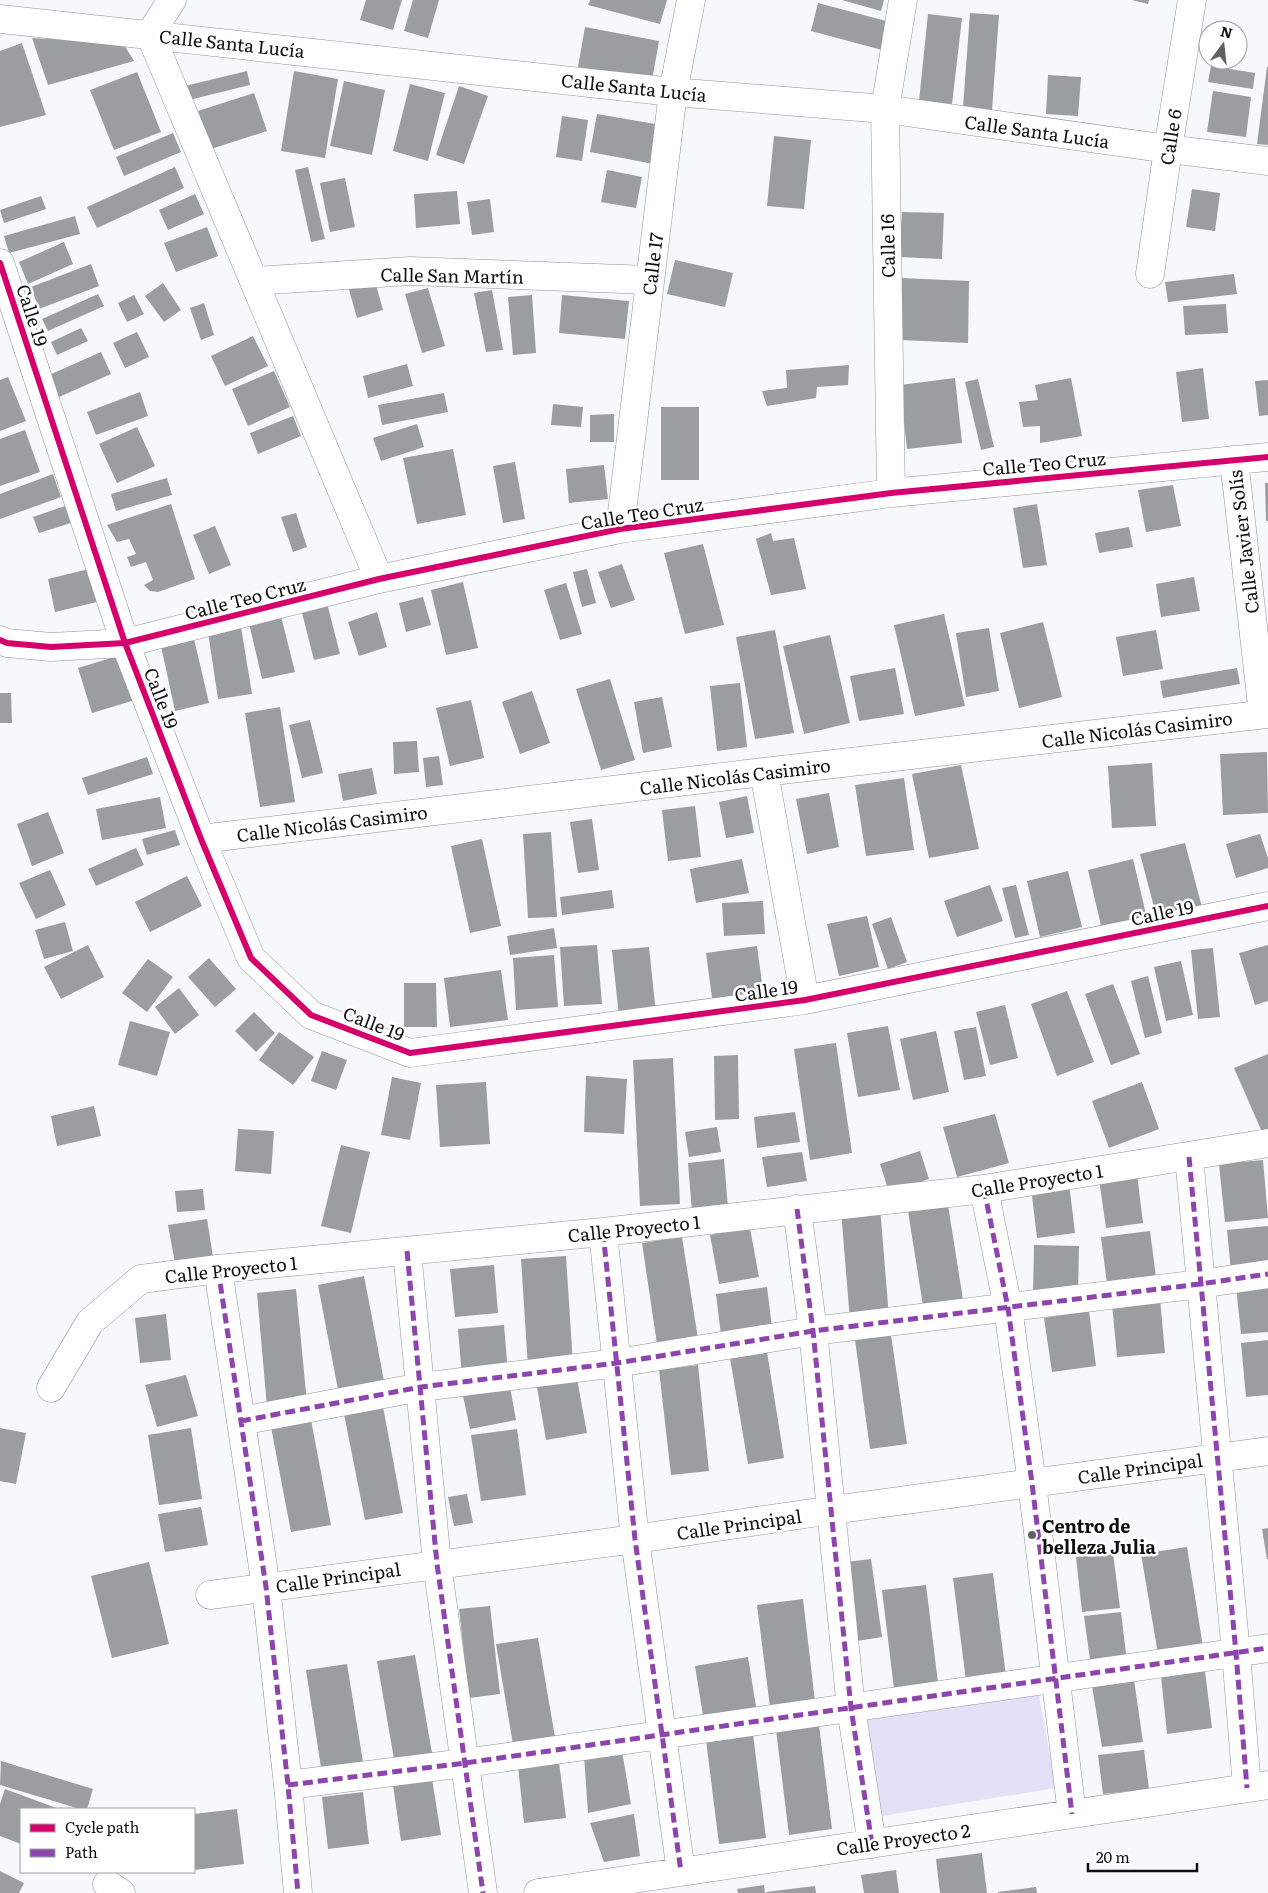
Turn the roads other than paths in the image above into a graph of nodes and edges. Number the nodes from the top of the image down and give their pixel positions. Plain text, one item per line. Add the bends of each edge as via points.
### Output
1 (4, 0) edge
2 (172, 0) edge
3 (691, 0) edge
4 (903, 0) edge
5 (1192, 0) edge
6 (0, 9) edge
7 (0, 19) edge
8 (150, 34) junction
9 (673, 92) junction
10 (885, 109) junction
11 (1168, 149) junction
12 (1268, 161) edge
13 (0, 263) edge
14 (1150, 274) dead end
15 (650, 280) junction
16 (254, 281) junction
17 (1268, 457) edge
18 (1234, 460) junction
19 (891, 493) junction
20 (620, 529) junction
21 (379, 579) junction
22 (0, 640) edge
23 (125, 643) junction
24 (1266, 714) edge
25 (764, 772) junction
26 (201, 839) junction
27 (1268, 906) edge
28 (805, 1000) junction
29 (1268, 1143) edge
30 (1189, 1157) junction
31 (984, 1189) junction
32 (797, 1209) junction
33 (603, 1232) junction
34 (407, 1251) junction
35 (218, 1269) junction
36 (1268, 1274) edge
37 (1200, 1284) junction
38 (1008, 1308) junction
39 (813, 1331) junction
40 (617, 1363) junction
41 (421, 1387) junction
42 (51, 1388) dead end
43 (242, 1421) junction
44 (1268, 1451) edge
45 (1216, 1458) junction
46 (1032, 1483) junction
47 (832, 1510) junction
48 (635, 1539) junction
49 (437, 1564) junction
50 (266, 1587) junction
51 (210, 1595) dead end
52 (1268, 1648) edge
53 (1236, 1653) junction
54 (1057, 1678) junction
55 (852, 1708) junction
56 (662, 1735) junction
57 (465, 1763) junction
58 (288, 1785) junction
59 (1258, 1786) edge
60 (1072, 1814) junction
61 (872, 1844) junction
62 (681, 1872) junction
63 (298, 1893) edge
64 (483, 1893) edge
65 (538, 1893) edge

1 - 6 street
2 - 8 street
3 - 9 street, Calle 17
4 - 10 street, Calle 16
5 - 11 street, Calle 6
7 - 8 street, Calle Santa Lucía
8 - 9 street, Calle Santa Lucía
8 - 16 street
9 - 10 street, Calle Santa Lucía
9 - 15 street, Calle 17
10 - 11 street, Calle Santa Lucía
10 - 19 street, Calle 16
11 - 12 street, Calle Santa Lucía
11 - 14 street, Calle 6
13 - 23 street, Calle 19
15 - 16 street, Calle San Martín via 410,271
15 - 20 street, Calle 17
16 - 21 street
17 - 18 street, Calle Teo Cruz
18 - 19 street, Calle Teo Cruz
18 - 24 street, Calle Javier Solís
19 - 20 street, Calle Teo Cruz
20 - 21 street, Calle Teo Cruz
21 - 23 street, Calle Teo Cruz
22 - 23 street, Calle Teo Cruz via 51,647
23 - 26 street, Calle 19
24 - 25 street, Calle Nicolás Casimiro
25 - 26 street, Calle Nicolás Casimiro
25 - 28 street
26 - 28 street, Calle 19 via 251,958 311,1015 410,1053
27 - 28 street, Calle 19
29 - 30 street, Calle Proyecto 1
30 - 31 street, Calle Proyecto 1
30 - 37 street
31 - 32 street, Calle Proyecto 1
31 - 38 street
32 - 33 street, Calle Proyecto 1
32 - 39 street
33 - 34 street, Calle Proyecto 1
33 - 40 street
34 - 35 street, Calle Proyecto 1
34 - 41 street
35 - 42 street, Calle Proyecto 1 via 141,1279 90,1322
35 - 43 street
36 - 37 street
37 - 38 street
37 - 45 street
38 - 39 street
38 - 46 street
39 - 40 street
39 - 47 street
40 - 41 street
40 - 48 street
41 - 43 street
41 - 49 street
43 - 50 street
44 - 45 street, Calle Principal
45 - 46 street, Calle Principal
45 - 53 street
46 - 47 street, Calle Principal
46 - 54 street
47 - 48 street, Calle Principal
47 - 55 street
48 - 49 street, Calle Principal
48 - 56 street
49 - 50 street, Calle Principal
49 - 57 street
50 - 51 street, Calle Principal
50 - 58 street
52 - 53 street
53 - 54 street
53 - 59 street
54 - 55 street
54 - 60 street
55 - 56 street
55 - 61 street
56 - 57 street
56 - 62 street
57 - 58 street
57 - 64 street
58 - 63 street
59 - 60 street, Calle Proyecto 2
60 - 61 street, Calle Proyecto 2
61 - 62 street, Calle Proyecto 2
62 - 65 street, Calle Proyecto 2

